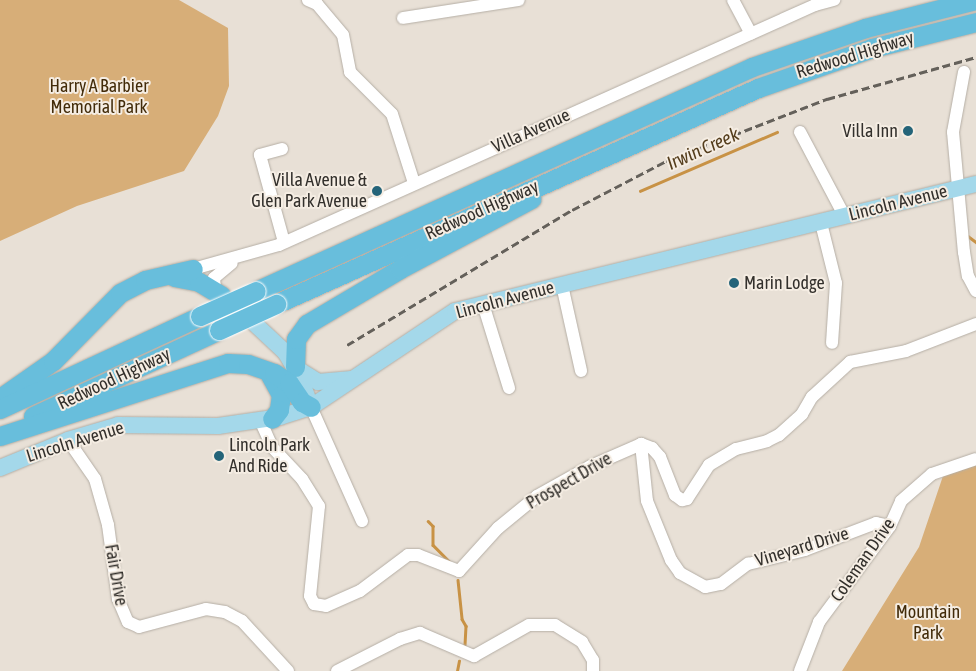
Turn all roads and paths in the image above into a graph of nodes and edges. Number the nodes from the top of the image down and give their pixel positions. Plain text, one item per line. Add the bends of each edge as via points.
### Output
1 (308, 0) edge
2 (519, 0) edge
3 (733, 0) edge
4 (834, 0) edge
5 (976, 0) edge
6 (817, 3) edge
7 (403, 18) dead end
8 (976, 22) edge
9 (751, 34) junction
10 (964, 72) dead end
11 (800, 132) dead end
12 (282, 149) dead end
13 (593, 160) junction
14 (414, 183) junction
15 (976, 184) edge
16 (957, 188) junction
17 (845, 217) junction
18 (821, 223) junction
19 (284, 242) junction
20 (240, 258) junction
21 (193, 269) joint
22 (160, 275) junction
23 (562, 285) junction
24 (976, 291) edge
25 (221, 295) junction
26 (483, 304) junction
27 (976, 324) edge
28 (832, 343) dead end
29 (261, 367) junction
30 (295, 367) junction
31 (581, 371) dead end
32 (356, 378) junction
33 (509, 388) dead end
34 (0, 398) edge
35 (311, 407) junction
36 (0, 409) edge
37 (266, 421) junction
38 (0, 432) edge
39 (0, 436) edge
40 (68, 440) junction
41 (641, 444) junction
42 (976, 459) edge
43 (0, 468) edge
44 (362, 521) dead end
45 (890, 526) junction
46 (288, 671) edge
47 (337, 671) edge
48 (593, 671) edge
49 (800, 671) edge

1 - 14 street via 317,4 343,35 350,72 392,114
2 - 7 street
3 - 9 street
4 - 6 street, Villa Avenue
5 - 36 highway, Redwood Highway, bridge via 865,28 752,67
6 - 9 street, Villa Avenue
8 - 13 highway, Redwood Highway via 881,45 795,73
9 - 14 street, Villa Avenue
10 - 16 street via 953,124
11 - 17 street
12 - 19 street via 260,155
13 - 30 highway via 504,216 409,264 311,322 296,339
13 - 38 highway, Redwood Highway, bridge
14 - 19 street, Villa Avenue
15 - 16 main road, Lincoln Avenue
16 - 17 main road, Lincoln Avenue
16 - 24 street via 968,276
17 - 18 main road, Lincoln Avenue
18 - 23 main road, Lincoln Avenue
18 - 28 street via 836,283
19 - 20 street, Villa Avenue
20 - 21 street, Villa Avenue
20 - 25 street, Villa Avenue via 214,278 215,288
21 - 22 highway
22 - 25 highway via 199,282
22 - 34 highway via 131,286 114,298 53,361
23 - 26 main road, Lincoln Avenue
23 - 31 street
25 - 30 main road via 271,336
26 - 32 main road, Lincoln Avenue via 455,311
26 - 33 street
27 - 41 street via 906,350 850,362 812,397 802,414 779,435 736,449 709,465 686,499 676,495 660,457 652,448
29 - 35 highway via 284,379 302,402
29 - 37 highway via 275,380 281,392 280,406
29 - 39 highway via 222,364
30 - 32 main road via 318,382
30 - 35 main road
32 - 35 main road, Lincoln Avenue
35 - 37 main road, Lincoln Avenue
35 - 44 street
37 - 40 main road, Lincoln Avenue via 218,426 118,425
37 - 41 street, Prospect Drive via 272,447 302,479 319,506 310,596 314,604 326,606 360,591 408,555 418,555 459,571 498,528 536,496
40 - 43 main road, Lincoln Avenue
40 - 46 street, Fair Drive via 95,479 108,525 118,599 128,622 139,626 206,610 225,612 242,621
41 - 45 street, Vineyard Drive via 647,501 671,560 680,573 705,587 721,584 748,564 805,550 876,523
42 - 45 street, Coleman Drive via 932,474 901,501
45 - 49 street, Coleman Drive via 818,622
47 - 48 street via 420,633 474,656 529,625 555,625 582,642 592,660

